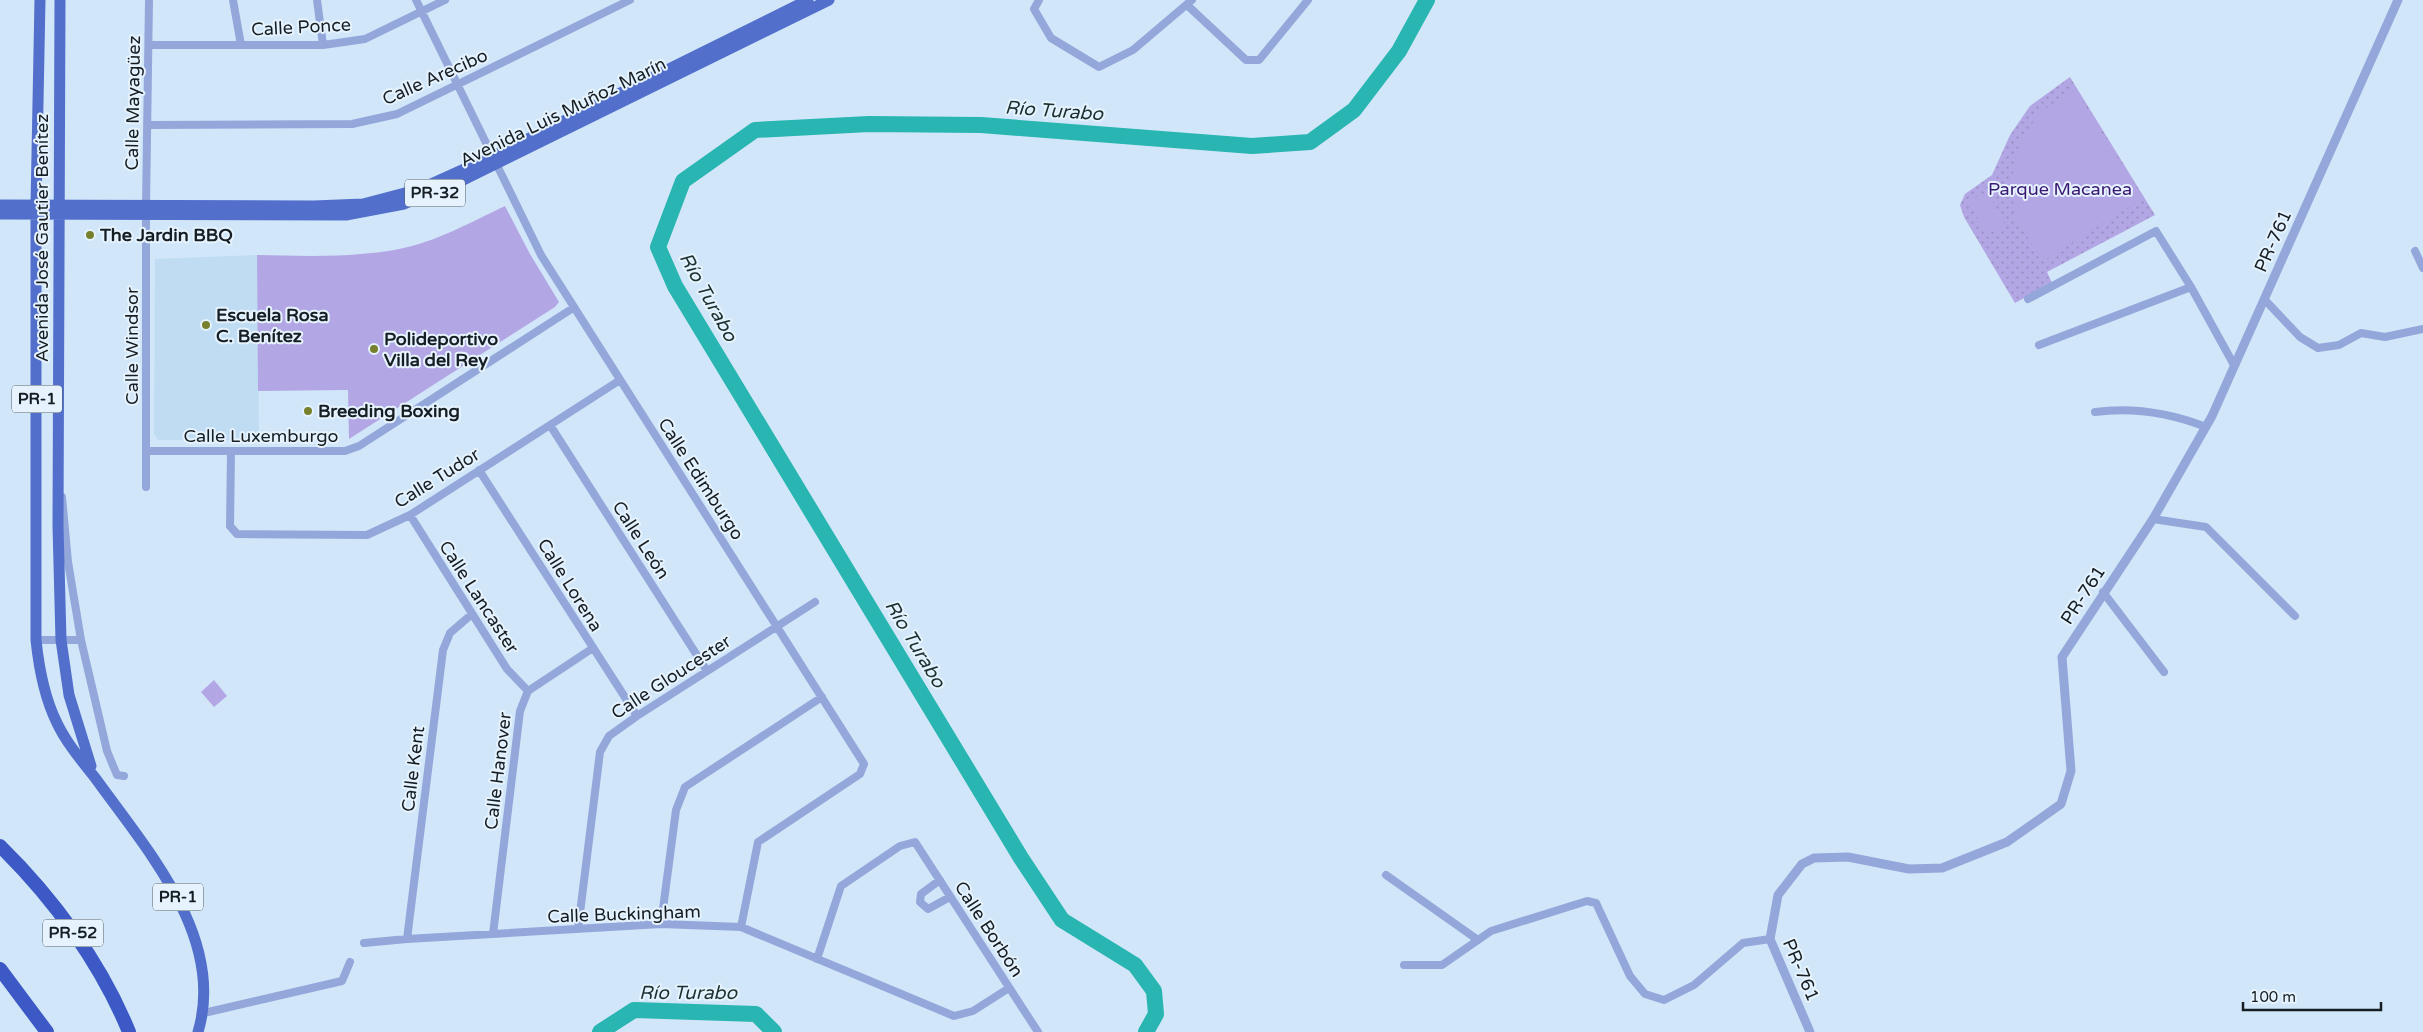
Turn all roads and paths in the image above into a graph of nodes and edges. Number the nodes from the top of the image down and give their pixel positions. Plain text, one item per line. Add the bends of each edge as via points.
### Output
1 (40, 0) edge
2 (60, 0) edge
3 (149, 0) edge
4 (233, 0) edge
5 (316, 0) edge
6 (416, 0) edge
7 (445, 0) edge
8 (630, 0) edge
9 (808, 0) edge
10 (829, 0) edge
11 (1039, 0) edge
12 (1308, 0) edge
13 (2398, 0) edge
14 (1190, 2) edge
15 (422, 11) junction
16 (241, 44) junction
17 (149, 45) junction
18 (323, 45) junction
19 (457, 85) junction
20 (148, 125) junction
21 (495, 160) junction
22 (0, 205) edge
23 (36, 210) junction
24 (59, 210) junction
25 (146, 211) junction
26 (0, 214) edge
27 (2415, 251) dead end
28 (2423, 268) edge
29 (2191, 287) junction
30 (2028, 299) dead end
31 (2265, 300) junction
32 (573, 308) junction
33 (2423, 329) edge
34 (2039, 345) dead end
35 (2234, 365) junction
36 (620, 380) junction
37 (2096, 412) dead end
38 (550, 425) junction
39 (2206, 428) junction
40 (148, 451) junction
41 (231, 452) junction
42 (479, 470) junction
43 (59, 475) junction
44 (146, 487) dead end
45 (410, 515) junction
46 (2153, 519) junction
47 (2103, 592) junction
48 (815, 602) dead end
49 (472, 614) junction
50 (2294, 616) dead end
51 (777, 626) junction
52 (36, 640) junction
53 (61, 640) junction
54 (81, 640) junction
55 (593, 648) junction
56 (707, 671) junction
57 (2164, 672) dead end
58 (528, 691) junction
59 (822, 697) junction
60 (637, 716) junction
61 (124, 776) dead end
62 (97, 782) junction
63 (0, 846) edge
64 (1386, 875) dead end
65 (940, 880) junction
66 (950, 897) junction
67 (661, 924) junction
68 (741, 927) junction
69 (578, 929) junction
70 (493, 934) junction
71 (407, 939) junction
72 (1770, 939) junction
73 (1478, 940) junction
74 (364, 943) dead end
75 (817, 960) junction
76 (350, 962) dead end
77 (1404, 965) dead end
78 (0, 969) edge
79 (1009, 988) junction
80 (204, 1013) junction
81 (47, 1032) edge
82 (129, 1032) edge
83 (198, 1032) edge
84 (1038, 1032) edge
85 (1810, 1032) edge

1 - 23 main road, Avenida José Gautier Benítez / PR-1
2 - 24 main road, Avenida José Gautier Benítez / PR-1
3 - 17 street, Calle Mayagüez
4 - 16 street
5 - 18 street
6 - 15 street, Calle Edimburgo
7 - 15 street, Calle Ponce
8 - 19 street, Calle Arecibo
9 - 21 main road, Avenida Luis Muñoz Marín / PR-32
10 - 21 main road, Avenida Luis Muñoz Marín / PR-32
11 - 14 street via 1034,9 1051,38 1099,66 1132,50
12 - 14 street via 1259,60 1246,60
13 - 31 street, PR-761 / PR-761
15 - 18 street, Calle Ponce via 365,39
15 - 19 street, Calle Edimburgo
16 - 17 street, Calle Ponce
16 - 18 street, Calle Ponce
17 - 20 street, Calle Mayagüez
19 - 20 street, Calle Arecibo via 397,114 352,124
19 - 21 street, Calle Edimburgo
20 - 25 street, Calle Mayagüez
21 - 25 main road, Avenida Luis Muñoz Marín / PR-32 via 428,196 360,213
21 - 32 street, Calle Edimburgo via 541,255
22 - 23 main road, Avenida Luis Muñoz Marín / PR-32
23 - 24 main road, Avenida Luis Muñoz Marín / PR-32
23 - 26 main road, Avenida Luis Muñoz Marín / PR-32
23 - 52 main road, Avenida José Gautier Benítez / PR-1
24 - 25 main road, Avenida Luis Muñoz Marín / PR-32
24 - 43 main road, Avenida José Gautier Benítez / PR-1
25 - 40 street, Calle Windsor
27 - 28 street
29 - 30 street via 2156,231
29 - 34 street
29 - 35 street
31 - 33 street via 2300,337 2318,348 2339,345 2361,333 2386,337
31 - 35 street, PR-761 / PR-761
32 - 36 street, Calle Edimburgo
32 - 41 street, Calle Luxemburgo via 359,446 346,451
35 - 39 street, PR-761 / PR-761
36 - 38 street, Calle Tudor
36 - 51 street, Calle Edimburgo
37 - 39 street via 2154,412
38 - 42 street, Calle Tudor
38 - 56 street, Calle León
39 - 46 street, PR-761 / PR-761
40 - 41 street, Calle Luxemburgo
40 - 44 street, Calle Windsor
41 - 45 street, Calle Tudor via 230,526 237,534 366,536
42 - 45 street, Calle Tudor
42 - 55 street, Calle Lorena
43 - 53 main road, Avenida José Gautier Benítez / PR-1
43 - 54 street via 68,562
45 - 49 street, Calle Lancaster
46 - 47 street, PR-761 / PR-761
46 - 50 street via 2206,527
47 - 57 street
47 - 72 street, PR-761 / PR-761 via 2062,658 2071,771 2061,804 2007,842 1942,868 1909,870 1848,857 1814,858 1802,864 1778,895
48 - 51 street, Calle Gloucester
49 - 58 street, Calle Lancaster via 507,669
49 - 71 street, Calle Kent via 450,633 443,650
51 - 56 street, Calle Gloucester
51 - 59 street, Calle Edimburgo
52 - 53 street
52 - 62 main road, Avenida José Gautier Benítez / PR-1 via 46,696 57,724
53 - 54 street
53 - 62 main road, Avenida José Gautier Benítez / PR-1 via 69,695
54 - 61 street via 107,751 117,774
55 - 58 street, Calle Hanover
55 - 60 street, Calle Lorena
56 - 60 street, Calle Gloucester
58 - 70 street, Calle Hanover via 520,711
59 - 67 street via 685,787 676,810
59 - 68 street, Calle Edimburgo via 864,764 860,774 758,842
60 - 69 street, Calle Gloucester via 609,736 600,752
62 - 80 main road, PR-1 via 185,909 200,959
63 - 82 highway, PR-52 via 76,938 105,984
64 - 73 street
65 - 66 street, Calle Borbón
65 - 66 street via 920,894 920,902 928,909
65 - 75 street, Calle Borbón via 914,842 900,846 841,886
66 - 79 street, Calle Borbón
67 - 68 street, Calle Buckingham
67 - 69 street, Calle Buckingham
68 - 75 street, Calle Buckingham
69 - 70 street, Calle Buckingham
70 - 71 street, Calle Buckingham
71 - 74 street, Calle Buckingham
72 - 73 street via 1743,943 1694,984 1664,1000 1645,994 1630,976 1596,903 1587,901 1491,931
72 - 85 street, PR-761 / PR-761
73 - 77 street via 1442,965
75 - 79 street, Calle Buckingham via 954,1016 973,1011
76 - 80 street via 342,981
78 - 81 highway
79 - 84 street, Calle Borbón
80 - 83 main road, PR-1

